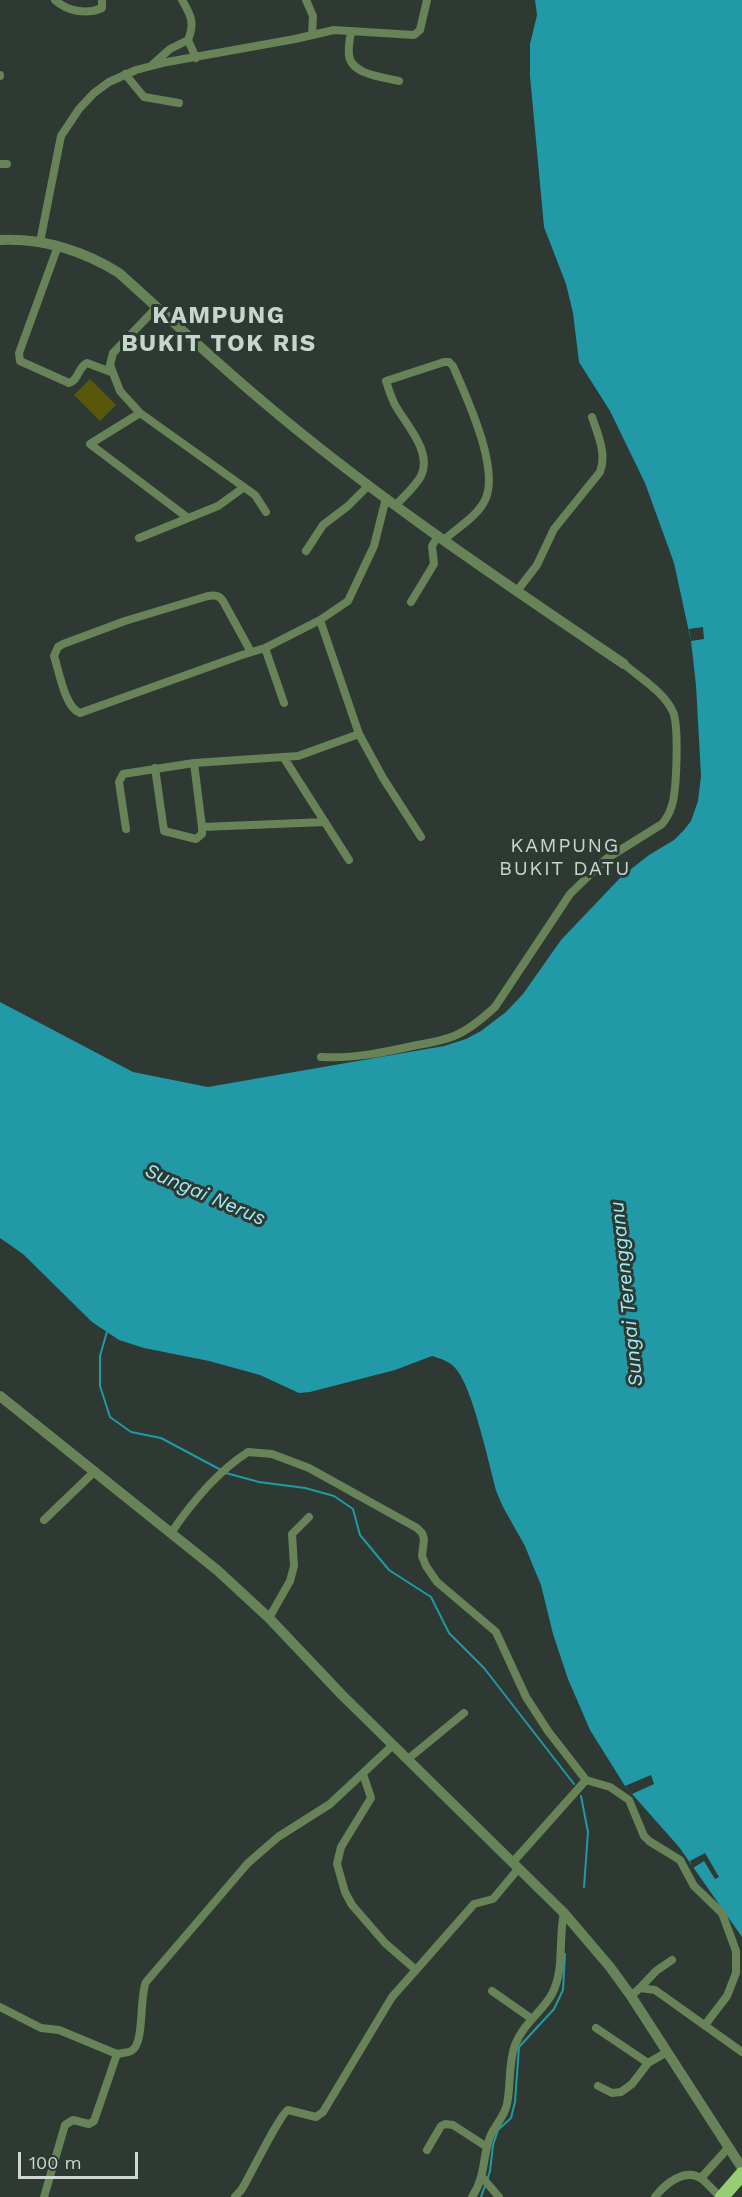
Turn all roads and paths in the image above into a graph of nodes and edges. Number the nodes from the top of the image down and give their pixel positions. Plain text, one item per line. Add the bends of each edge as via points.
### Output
1 (55, 0) edge
2 (102, 0) edge
3 (182, 0) edge
4 (306, 0) edge
5 (427, 0) edge
6 (351, 31) junction
7 (312, 35) junction
8 (188, 40) junction
9 (196, 58) junction
10 (152, 66) junction
11 (125, 74) junction
12 (399, 81) dead end
13 (179, 103) dead end
14 (0, 240) edge
15 (40, 242) junction
16 (58, 246) junction
17 (157, 307) junction
18 (111, 372) junction
19 (141, 412) junction
20 (592, 417) dead end
21 (369, 485) junction
22 (243, 488) junction
23 (386, 498) junction
24 (396, 505) junction
25 (266, 512) dead end
26 (188, 518) junction
27 (139, 538) dead end
28 (441, 538) junction
29 (306, 551) dead end
30 (518, 591) junction
31 (411, 602) dead end
32 (321, 620) junction
33 (265, 648) junction
34 (252, 652) junction
35 (624, 664) joint
36 (284, 703) dead end
37 (359, 734) junction
38 (284, 758) junction
39 (194, 763) junction
40 (155, 768) junction
41 (325, 822) junction
42 (202, 827) junction
43 (126, 829) dead end
44 (421, 837) dead end
45 (349, 860) dead end
46 (321, 1057) dead end
47 (0, 1396) edge
48 (95, 1471) junction
49 (309, 1517) dead end
50 (44, 1520) dead end
51 (171, 1533) junction
52 (268, 1618) junction
53 (464, 1713) dead end
54 (393, 1745) junction
55 (408, 1759) junction
56 (363, 1774) junction
57 (586, 1780) junction
58 (516, 1865) junction
59 (564, 1913) junction
60 (672, 1960) dead end
61 (416, 1970) junction
62 (639, 1988) junction
63 (492, 1991) dead end
64 (631, 1996) junction
65 (0, 2007) edge
66 (532, 2019) junction
67 (705, 2025) junction
68 (596, 2028) dead end
69 (667, 2052) junction
70 (742, 2052) edge
71 (117, 2054) junction
72 (648, 2063) junction
73 (598, 2086) dead end
74 (487, 2146) junction
75 (729, 2146) junction
76 (427, 2150) dead end
77 (742, 2169) edge
78 (742, 2174) edge
79 (701, 2178) junction
80 (486, 2181) junction
81 (44, 2197) edge
82 (49, 2197) edge
83 (235, 2197) edge
84 (472, 2197) edge
85 (499, 2197) edge
86 (655, 2197) edge
87 (721, 2197) edge

1 - 2 street via 66,9 88,11 102,8
3 - 8 street via 193,23
4 - 7 street via 313,16
5 - 6 street via 420,30 414,35
6 - 7 street
6 - 12 street via 349,57 353,65
7 - 9 street
8 - 9 street
8 - 10 street via 170,49
9 - 10 street
10 - 11 street
11 - 13 street via 144,97
11 - 15 street via 94,93 61,136
14 - 15 street
15 - 16 street
16 - 17 street via 103,263
16 - 18 street via 19,353 20,361 69,383 87,363
17 - 18 street via 116,348
17 - 21 street via 261,400
18 - 19 street via 120,391
19 - 22 street
19 - 26 street via 90,444
20 - 30 street via 602,449 600,472 554,529 537,565
21 - 23 street
21 - 29 street via 323,525
22 - 25 street via 257,497
22 - 26 street via 227,501
23 - 24 street
23 - 32 street via 374,546 353,595
24 - 28 street
24 - 28 street via 417,482 424,462 419,443 386,381 449,362 478,428 490,482 478,510
26 - 27 street
28 - 30 street
28 - 31 street via 432,546 434,564
30 - 35 street
32 - 33 street
32 - 37 street
33 - 34 street
33 - 36 street
34 - 34 street via 80,713 69,703 54,656 63,644 216,595 224,601
35 - 46 street via 653,688 674,713 675,790 668,817 606,859 570,894 483,1018 444,1040 370,1054
37 - 38 street via 313,752
37 - 44 street
38 - 39 street
38 - 41 street
39 - 40 street
39 - 42 street
40 - 42 street via 164,831 196,839 202,834
40 - 43 street via 120,777
41 - 42 street
41 - 45 street
47 - 48 street
48 - 50 street
48 - 51 street
49 - 52 street via 292,1534 294,1566 290,1581
51 - 52 street
51 - 57 street via 218,1476 248,1452 274,1455 309,1468 417,1528 424,1539 422,1556 426,1566 438,1582 496,1632 526,1697
52 - 54 street
53 - 55 street
54 - 55 street
54 - 56 street
55 - 58 street
56 - 61 street via 371,1798 341,1847 337,1864 352,1905 385,1943
56 - 71 street via 330,1804 278,1837 248,1863 146,1982 136,2046
57 - 58 street
57 - 67 street via 610,1786 629,1800 644,1836 680,1860 694,1886 727,1923 736,1951 736,1973 727,1996
58 - 59 street
58 - 61 street via 493,1899 474,1904
59 - 64 street
59 - 66 street via 558,1976 550,1996
60 - 62 street
61 - 83 street via 389,2002 323,2112 315,2117 293,2109 285,2111
62 - 64 street
62 - 67 street via 655,1990
63 - 66 street
64 - 69 street
65 - 71 street via 41,2028 59,2030
66 - 74 street via 515,2044 507,2106
67 - 70 street
68 - 72 street
69 - 72 street
69 - 75 street
71 - 81 street via 94,2121 88,2124 72,2120 65,2125
72 - 73 street via 621,2092 612,2093
74 - 76 street via 445,2124
74 - 80 street
75 - 77 street
75 - 79 street
78 - 87 main road
79 - 86 street via 677,2177
79 - 87 street
80 - 84 street
80 - 85 street
81 - 82 street

